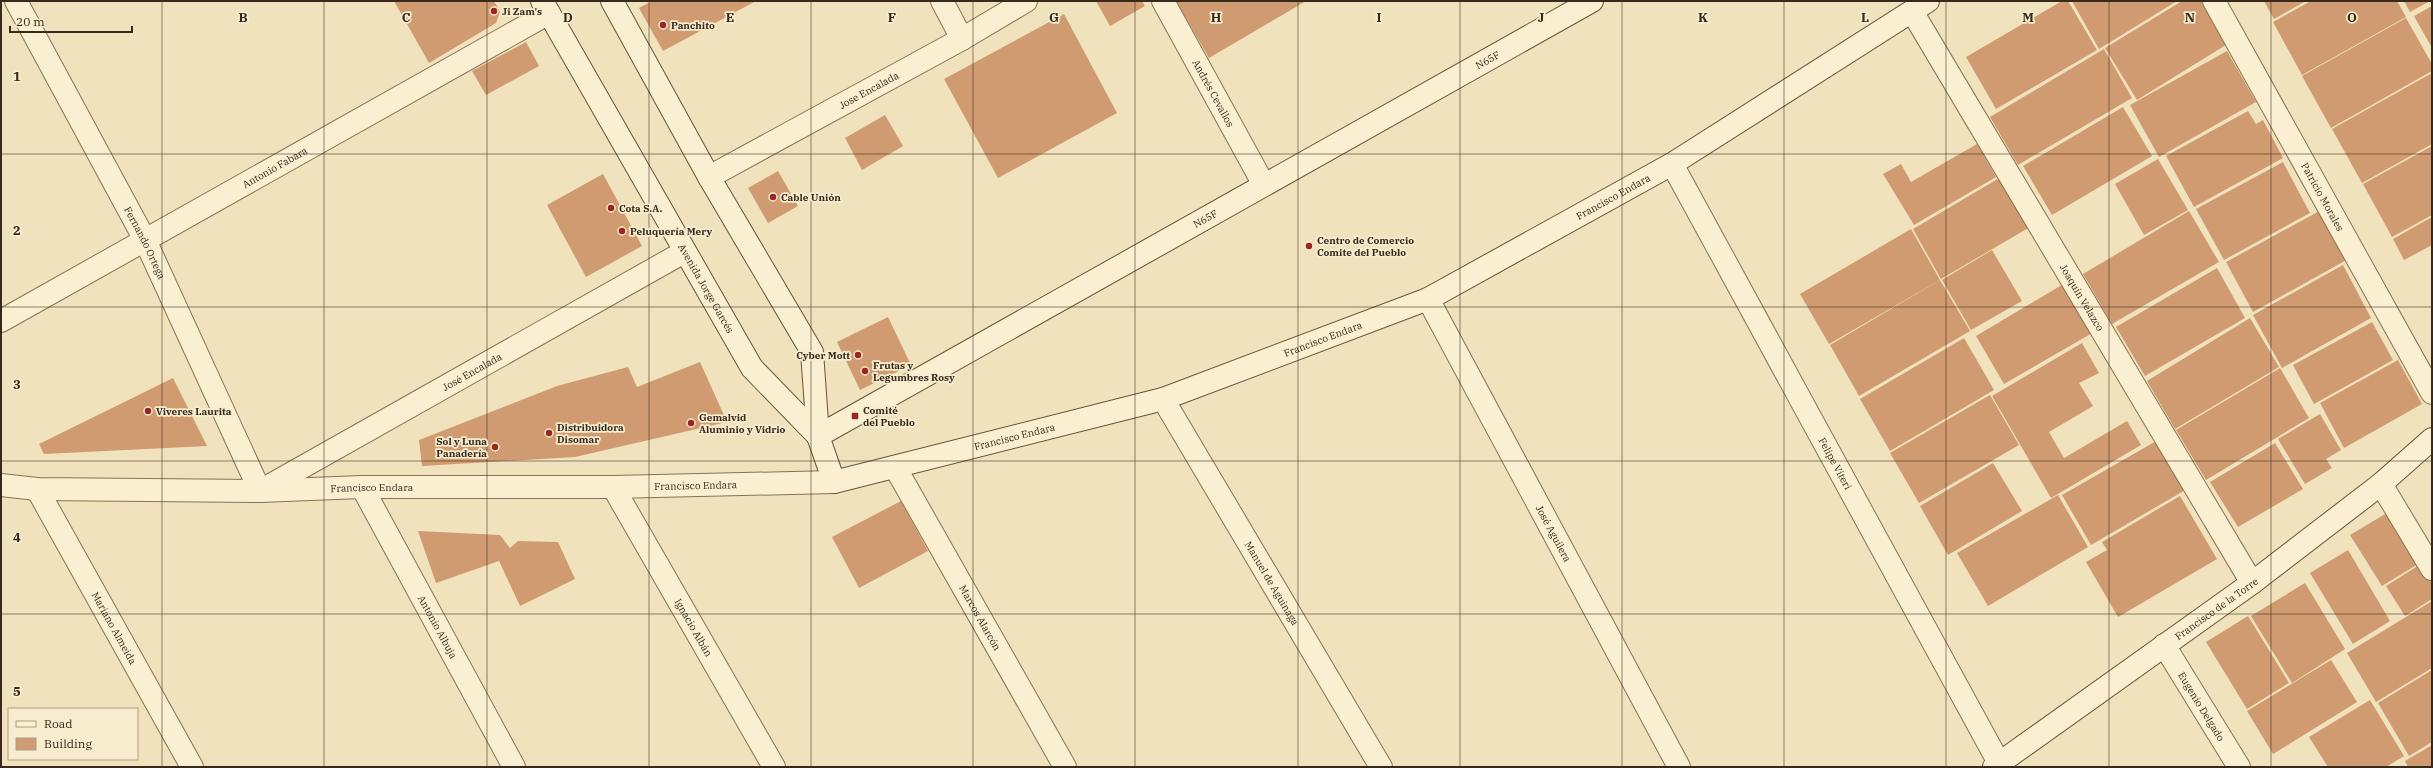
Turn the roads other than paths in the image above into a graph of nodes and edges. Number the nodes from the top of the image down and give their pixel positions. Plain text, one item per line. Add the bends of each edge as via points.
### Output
1 (16, 1) edge
2 (612, 1) edge
3 (942, 1) edge
4 (1026, 1) edge
5 (1163, 1) edge
6 (2214, 1) edge
7 (1579, 4) edge
8 (545, 7) edge
9 (1920, 7) edge
10 (962, 39) junction
11 (1672, 164) junction
12 (709, 177) junction
13 (1264, 185) junction
14 (145, 240) junction
15 (684, 252) junction
16 (1428, 299) junction
17 (1, 321) edge
18 (2432, 393) edge
19 (1163, 399) junction
20 (818, 436) junction
21 (2432, 439) edge
22 (895, 467) junction
23 (834, 482) junction
24 (2381, 484) junction
25 (1, 485) edge
26 (362, 487) junction
27 (613, 487) junction
28 (36, 489) junction
29 (260, 491) junction
30 (2432, 569) edge
31 (2252, 583) junction
32 (2164, 645) junction
33 (1996, 765) edge
34 (192, 767) edge
35 (514, 767) edge
36 (774, 767) edge
37 (1065, 767) edge
38 (1381, 767) edge
39 (1679, 767) edge
40 (2239, 767) edge

1 - 14 street, Fernando Ortega
2 - 12 street, Avenida Jorge Garcés
3 - 10 street
4 - 10 street, Jose Encalada
5 - 13 street, Andrés Cevallos
6 - 18 street, Patricio Morales
7 - 13 street, N65F
8 - 14 street, Antonio Fabara
8 - 15 street, Avenida Jorge Garcés
9 - 11 street, Francisco Endara
9 - 31 street, Joaquín Velazco
10 - 12 street, Jose Encalada
11 - 16 street, Francisco Endara
11 - 33 street, Felipe Viteri
12 - 20 street, Avenida Jorge Garcés via 812,352
13 - 20 street, N65F
14 - 17 street, Antonio Fabara
14 - 29 street, Fernando Ortega
15 - 20 street, Avenida Jorge Garcés via 752,368
15 - 29 street, José Encalada
16 - 19 street, Francisco Endara
16 - 39 street, José Aguilera
19 - 22 street, Francisco Endara
19 - 38 street, Manuel de Aguinaga
20 - 23 street, Avenida Jorge Garcés
21 - 24 street, Francisco de la Torre
22 - 23 street, Francisco Endara
22 - 37 street, Marcos Alarcón
23 - 27 street, Francisco Endara
24 - 30 street
24 - 31 street, Francisco de la Torre
25 - 28 street, Francisco Endara
26 - 27 street, Francisco Endara
26 - 29 street, Francisco Endara
26 - 35 street, Antonio Albuja
27 - 36 street, Ignacio Albán
28 - 29 street, Francisco Endara
28 - 34 street, Mariano Almeida
31 - 32 street, Francisco de la Torre
32 - 33 street, Francisco de la Torre
32 - 40 street, Eugenio Delgado

